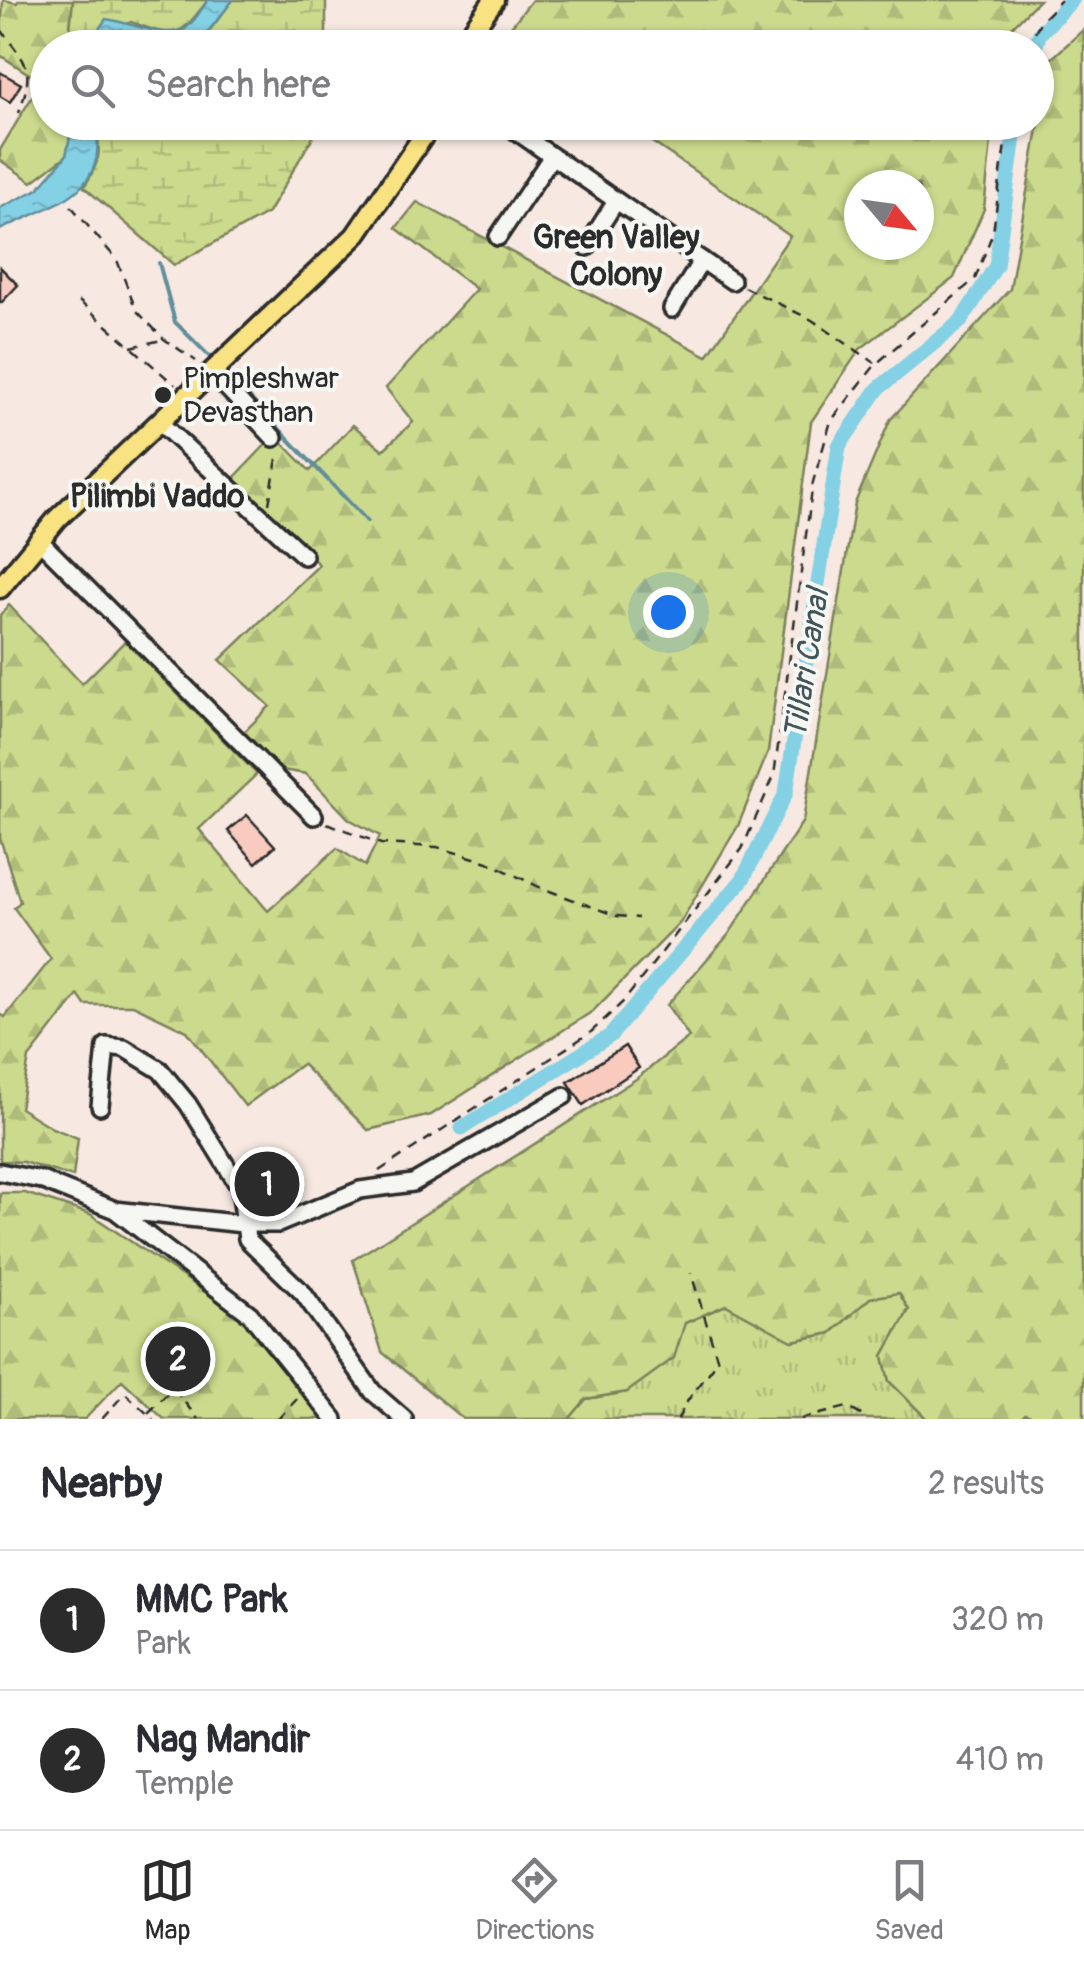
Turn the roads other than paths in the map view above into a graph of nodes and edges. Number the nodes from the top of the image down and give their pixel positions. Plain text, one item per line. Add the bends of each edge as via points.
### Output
1 (494, 0) edge
2 (473, 30) edge
3 (420, 140) edge
4 (529, 140) edge
5 (552, 156) junction
6 (616, 201) junction
7 (498, 237) dead end
8 (587, 247) dead end
9 (702, 260) junction
10 (732, 281) road end
11 (672, 309) dead end
12 (212, 372) junction
13 (159, 422) junction
14 (274, 438) road end
15 (43, 538) junction
16 (304, 556) dead end
17 (0, 588) edge
18 (145, 636) dead end
19 (314, 816) road end
20 (564, 1096) dead end
21 (100, 1106) dead end
22 (0, 1172) edge
23 (115, 1210) junction
24 (243, 1224) junction
25 (334, 1419) edge
26 (404, 1419) edge

1 - 2 main road
3 - 12 main road via 355,236
4 - 5 street
5 - 6 street
5 - 7 street
6 - 8 street
6 - 9 street
9 - 10 street
9 - 11 street
12 - 13 main road
12 - 14 street
13 - 15 main road
13 - 16 street
15 - 17 main road
15 - 18 street
15 - 19 street
20 - 24 street via 412,1183 360,1190 278,1224
21 - 24 street via 106,1046 124,1048 160,1070 240,1188
22 - 23 street
23 - 24 street
23 - 25 street via 250,1314
24 - 26 street via 247,1238 303,1294 374,1392

